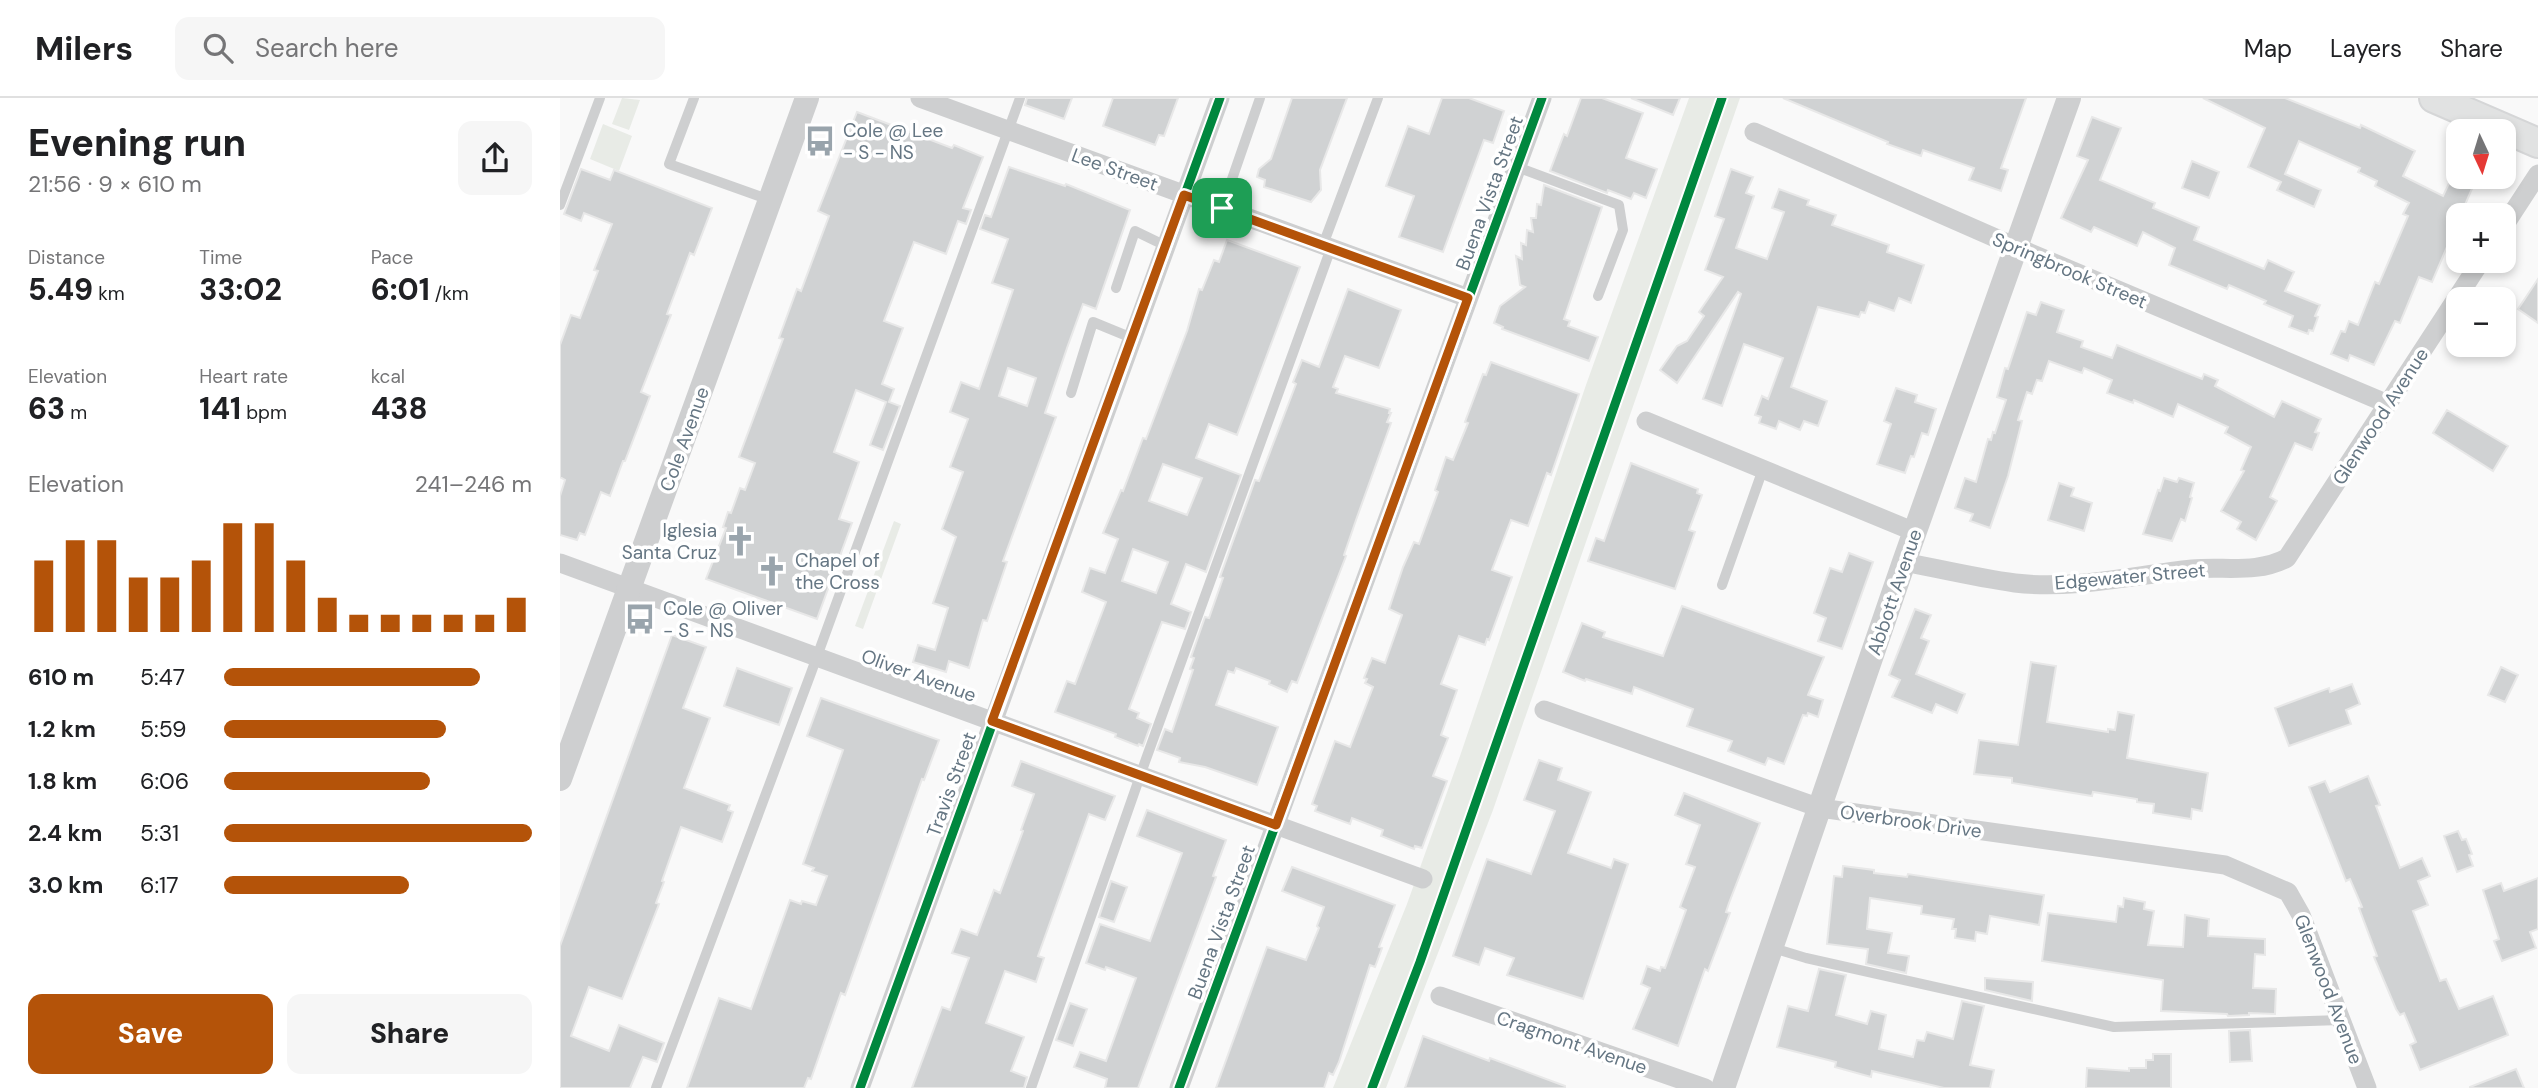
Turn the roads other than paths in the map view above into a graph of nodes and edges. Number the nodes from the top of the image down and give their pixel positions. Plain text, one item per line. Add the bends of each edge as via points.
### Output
1 (600, 98) edge
2 (694, 98) edge
3 (807, 98) edge
4 (920, 98) edge
5 (1020, 98) edge
6 (1220, 98) edge
7 (1260, 98) edge
8 (1378, 98) edge
9 (1542, 98) edge
10 (2069, 98) edge
11 (2434, 98) edge
12 (1008, 130) junction
13 (1754, 132) dead end
14 (2538, 143) edge
15 (1517, 167) junction
16 (2538, 174) edge
17 (1184, 195) junction
18 (770, 201) junction
19 (560, 205) edge
20 (1222, 208) junction
21 (2516, 208) edge
22 (1166, 246) junction
23 (1327, 247) junction
24 (2016, 247) junction
25 (2474, 273) edge
26 (1115, 288) dead end
27 (1598, 296) dead end
28 (1468, 298) junction
29 (1132, 338) junction
30 (1070, 393) dead end
31 (2388, 404) junction
32 (1646, 421) dead end
33 (1763, 469) junction
34 (1915, 532) junction
35 (560, 562) edge
36 (1904, 562) junction
37 (2273, 566) joint
38 (1722, 585) dead end
39 (630, 588) junction
40 (817, 657) junction
41 (1544, 710) dead end
42 (992, 721) junction
43 (1141, 775) junction
44 (560, 779) edge
45 (1821, 808) junction
46 (1276, 825) junction
47 (1423, 879) dead end
48 (2288, 892) joint
49 (1772, 948) junction
50 (1440, 996) dead end
51 (2341, 1020) junction
52 (656, 1088) edge
53 (860, 1088) edge
54 (1031, 1088) edge
55 (1179, 1088) edge
56 (1705, 1088) edge
57 (1723, 1088) edge
58 (2367, 1088) edge

1 - 19 lane
2 - 18 lane via 669,164
3 - 18 street, Cole Avenue
4 - 12 street, Lee Street
5 - 12 lane
6 - 17 street, Travis Street
7 - 20 lane
8 - 23 lane
9 - 15 street, Buena Vista Street
10 - 24 street, Abbott Avenue
11 - 14 main road
12 - 17 street, Lee Street
12 - 40 lane
13 - 24 street, Springbrook Street
15 - 27 lane via 1619,205 1623,230
15 - 28 street, Buena Vista Street
16 - 21 street
17 - 20 street, Lee Street
17 - 22 street, Travis Street
18 - 39 street, Cole Avenue
20 - 23 street, Lee Street
22 - 26 lane via 1136,231
22 - 29 street, Travis Street
23 - 28 street, Lee Street
23 - 43 lane
24 - 31 street, Springbrook Street
24 - 34 street, Abbott Avenue
25 - 31 street, Glenwood Avenue
28 - 46 street, Buena Vista Street
29 - 30 lane via 1093,322
29 - 42 street, Travis Street
31 - 37 street, Glenwood Avenue via 2287,558
32 - 33 street
33 - 34 street
33 - 38 lane
34 - 36 street, Abbott Avenue
35 - 39 street, Oliver Avenue
36 - 37 street, Edgewater Street via 2016,583 2073,584 2195,569
36 - 45 street, Abbott Avenue
39 - 40 street, Oliver Avenue
39 - 44 street, Cole Avenue
40 - 42 street, Oliver Avenue
40 - 52 lane
41 - 45 street, Overbrook Drive
42 - 43 street, Oliver Avenue
42 - 53 street, Travis Street
43 - 46 street, Oliver Avenue
43 - 54 lane
45 - 48 street, Overbrook Drive via 2225,865
45 - 49 street, Abbott Avenue
46 - 47 street, Oliver Avenue
46 - 55 street, Buena Vista Street
48 - 51 street, Glenwood Avenue
49 - 51 lane via 2114,1027
49 - 57 street, Abbott Avenue
50 - 56 street, Cragmont Avenue
51 - 58 street, Glenwood Avenue

